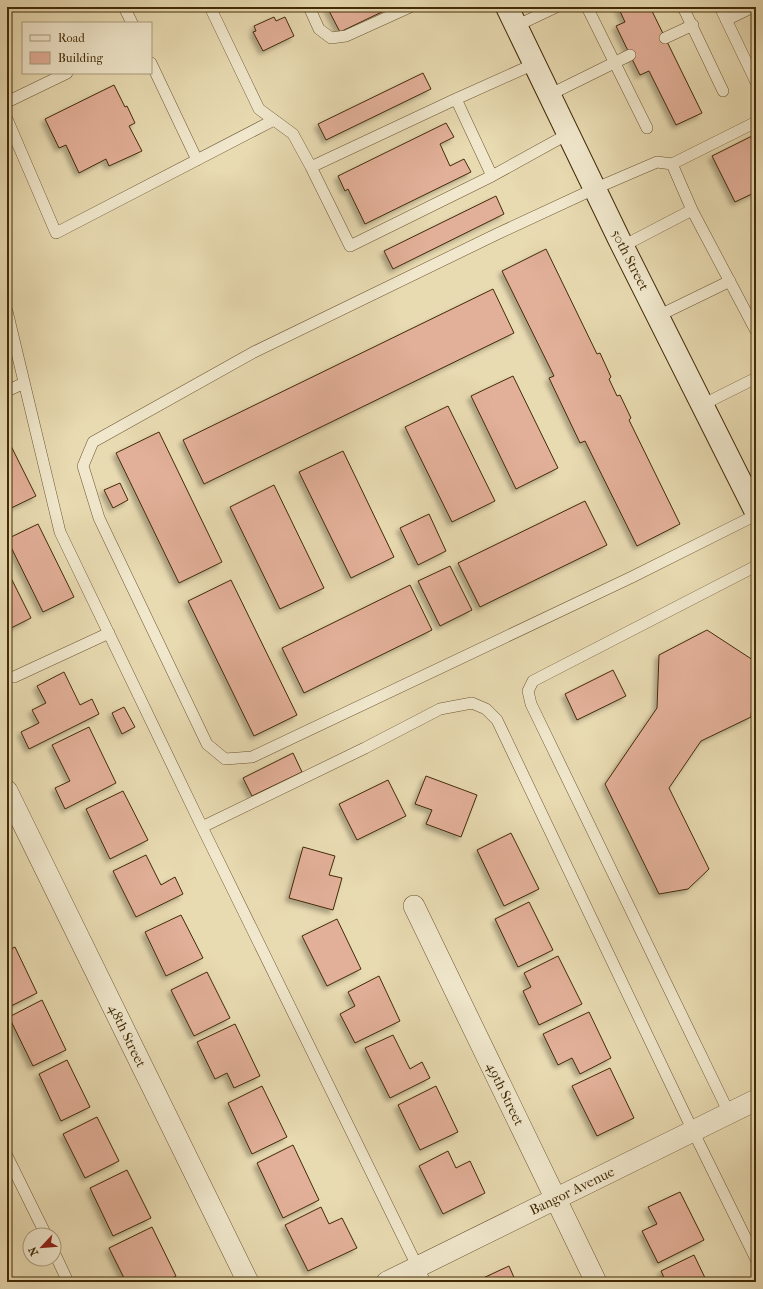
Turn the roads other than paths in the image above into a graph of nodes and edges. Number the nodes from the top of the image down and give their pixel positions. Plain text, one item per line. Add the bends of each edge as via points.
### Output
1 (124, 7) edge
2 (210, 7) edge
3 (309, 7) edge
4 (410, 7) edge
5 (556, 7) edge
6 (587, 7) edge
7 (683, 7) edge
8 (720, 7) edge
9 (753, 7) edge
10 (511, 16) edge
11 (726, 20) junction
12 (132, 22) edge
13 (692, 25) junction
14 (665, 38) dead end
15 (630, 55) dead end
16 (615, 62) junction
17 (534, 64) junction
18 (152, 65) edge
19 (65, 74) edge
20 (755, 79) edge
21 (723, 91) dead end
22 (549, 94) junction
23 (456, 99) junction
24 (7, 102) edge
25 (7, 119) edge
26 (274, 120) junction
27 (756, 122) edge
28 (647, 128) dead end
29 (568, 134) junction
30 (197, 160) junction
31 (672, 164) junction
32 (311, 167) junction
33 (492, 176) junction
34 (594, 189) junction
35 (692, 210) junction
36 (623, 246) junction
37 (730, 281) junction
38 (7, 311) edge
39 (658, 316) junction
40 (756, 331) edge
41 (756, 378) edge
42 (24, 383) junction
43 (7, 391) edge
44 (702, 405) junction
45 (754, 505) edge
46 (756, 566) edge
47 (109, 633) junction
48 (7, 677) edge
49 (7, 791) edge
50 (202, 827) junction
51 (414, 906) dead end
52 (756, 1100) edge
53 (729, 1113) junction
54 (693, 1131) junction
55 (7, 1156) edge
56 (555, 1199) junction
57 (42, 1227) edge
58 (756, 1259) edge
59 (61, 1267) edge
60 (421, 1275) edge
61 (68, 1282) edge
62 (248, 1282) edge
63 (387, 1282) edge
64 (596, 1282) edge

1 - 12 lane
2 - 26 lane via 259,108
3 - 4 lane via 319,29 331,38 346,36
5 - 10 lane
6 - 16 lane
7 - 13 lane
8 - 11 lane
9 - 11 lane
10 - 17 main road, 50th Street
11 - 20 lane
13 - 14 lane
13 - 21 lane
15 - 16 lane
16 - 22 lane
16 - 28 lane
17 - 22 main road, 50th Street
17 - 23 lane
18 - 30 lane
19 - 24 lane
22 - 29 main road, 50th Street
23 - 32 lane
23 - 33 lane
25 - 30 lane via 56,233
26 - 30 lane
26 - 32 lane via 293,134
27 - 31 lane
29 - 33 lane
29 - 34 main road, 50th Street
31 - 34 lane via 657,162
31 - 35 lane
32 - 33 lane via 350,246
34 - 36 main road, 50th Street
34 - 45 lane via 254,352 93,442 82,466 99,518 207,744 225,759 252,757 688,549
35 - 36 lane
35 - 37 lane
36 - 39 main road, 50th Street
37 - 39 lane
37 - 40 lane
38 - 42 lane
39 - 44 main road, 50th Street
41 - 44 lane
42 - 43 lane
42 - 47 lane via 60,532
44 - 45 main road, 50th Street
46 - 53 lane via 533,681 528,691 531,704
47 - 48 lane via 14,677
47 - 50 lane
49 - 62 street, 48th Street
50 - 54 lane via 440,710 472,703 486,709 497,720
50 - 60 lane
51 - 56 street, 49th Street
52 - 53 street, Bangor Avenue
53 - 54 street, Bangor Avenue
54 - 56 street, Bangor Avenue
54 - 58 lane
55 - 57 lane
56 - 60 street, Bangor Avenue
56 - 64 street, 49th Street
59 - 61 lane
60 - 63 street, Bangor Avenue

